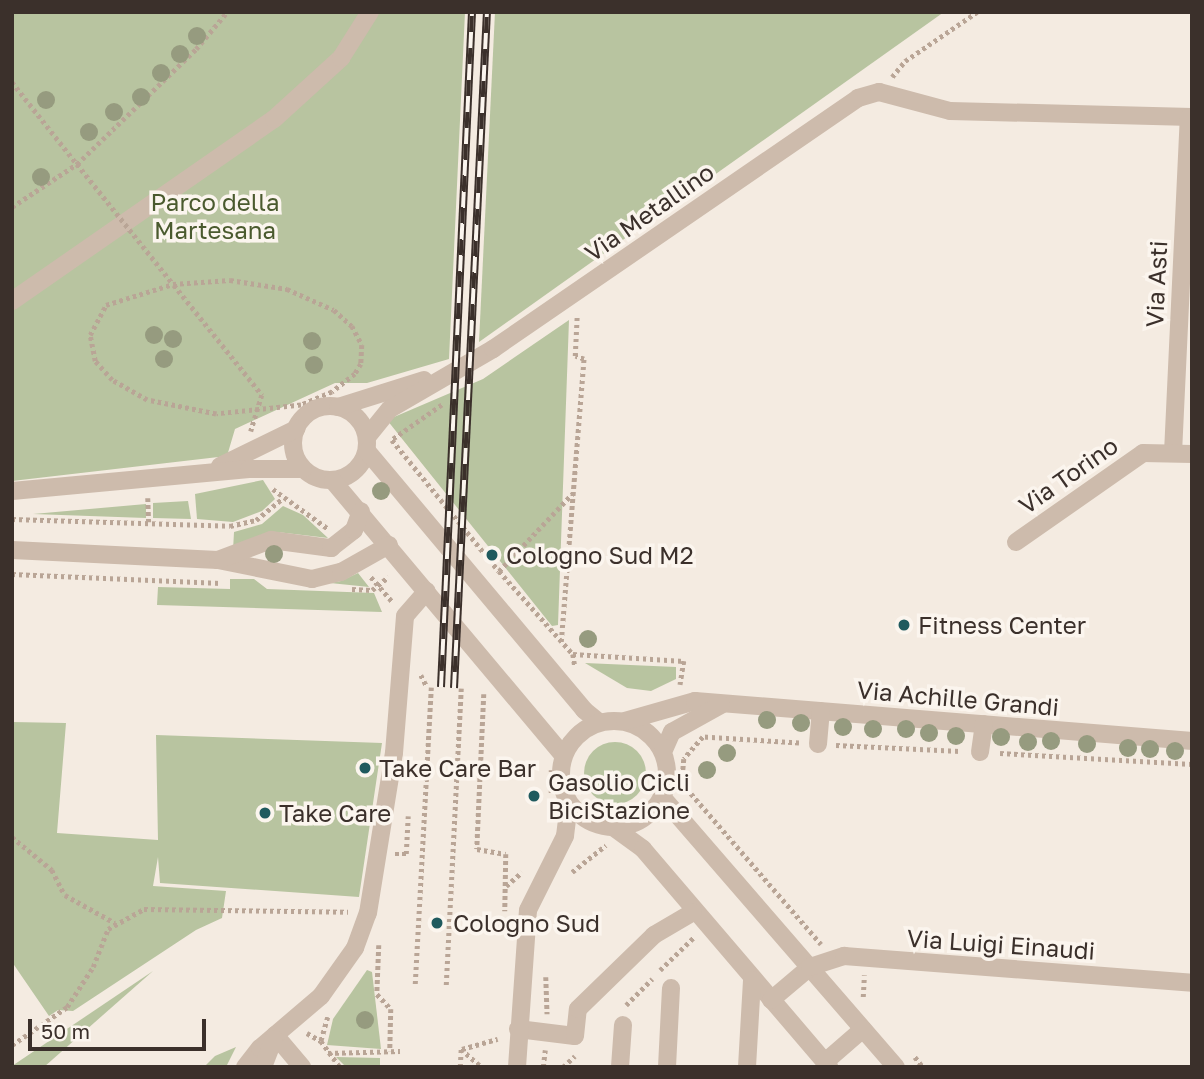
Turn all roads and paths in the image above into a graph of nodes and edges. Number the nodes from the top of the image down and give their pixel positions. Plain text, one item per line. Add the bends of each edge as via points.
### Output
1 (227, 12) edge
2 (370, 12) edge
3 (977, 12) edge
4 (905, 61) dead end
5 (12, 82) edge
6 (879, 93) joint
7 (1190, 117) edge
8 (77, 164) junction
9 (12, 207) edge
10 (173, 284) junction
11 (12, 301) edge
12 (566, 318) dead end
13 (447, 373) junction
14 (446, 402) dead end
15 (338, 407) junction
16 (255, 413) junction
17 (296, 429) junction
18 (367, 444) junction
19 (258, 450) junction
20 (1173, 453) junction
21 (1192, 454) edge
22 (303, 469) junction
23 (201, 474) junction
24 (268, 476) dead end
25 (333, 481) junction
26 (12, 492) edge
27 (573, 493) junction
28 (283, 498) junction
29 (361, 510) junction
30 (12, 519) edge
31 (335, 537) dead end
32 (1016, 542) dead end
33 (389, 545) junction
34 (12, 550) edge
35 (218, 560) junction
36 (499, 571) junction
37 (368, 574) dead end
38 (427, 591) junction
39 (393, 603) dead end
40 (561, 643) junction
41 (573, 654) junction
42 (421, 663) dead end
43 (579, 675) dead end
44 (674, 687) dead end
45 (461, 688) dead end
46 (493, 697) dead end
47 (721, 705) junction
48 (821, 711) junction
49 (625, 721) junction
50 (599, 722) junction
51 (984, 724) junction
52 (1192, 741) edge
53 (818, 744) junction
54 (663, 752) junction
55 (980, 752) junction
56 (557, 760) junction
57 (1192, 764) edge
58 (662, 797) junction
59 (550, 803) dead end
60 (569, 803) junction
61 (605, 826) junction
62 (12, 837) edge
63 (595, 851) dead end
64 (555, 855) junction
65 (528, 866) dead end
66 (565, 878) dead end
67 (506, 886) junction
68 (352, 912) dead end
69 (693, 912) junction
70 (505, 913) dead end
71 (115, 923) junction
72 (705, 926) junction
73 (826, 949) dead end
74 (370, 958) dead end
75 (866, 958) junction
76 (546, 967) dead end
77 (810, 967) junction
78 (752, 980) junction
79 (1192, 983) edge
80 (415, 985) dead end
81 (446, 985) dead end
82 (671, 988) dead end
83 (771, 1000) junction
84 (870, 1006) dead end
85 (334, 1008) dead end
86 (622, 1017) joint
87 (499, 1025) dead end
88 (863, 1029) junction
89 (518, 1032) junction
90 (547, 1032) junction
91 (275, 1035) junction
92 (498, 1039) junction
93 (12, 1045) edge
94 (585, 1046) dead end
95 (906, 1046) dead end
96 (461, 1049) junction
97 (390, 1051) junction
98 (400, 1051) dead end
99 (328, 1053) junction
100 (827, 1064) edge
101 (245, 1067) edge
102 (263, 1067) edge
103 (302, 1067) edge
104 (340, 1067) edge
105 (460, 1067) edge
106 (482, 1067) edge
107 (517, 1067) edge
108 (543, 1067) edge
109 (563, 1067) edge
110 (620, 1067) edge
111 (667, 1067) edge
112 (747, 1067) edge
113 (896, 1067) edge
114 (923, 1067) edge

1 - 8 path via 187,59
2 - 11 street via 341,58 292,104
3 - 4 path
5 - 8 path
6 - 7 street, Via Asti via 950,111
6 - 13 street, Via Metallino via 851,101 493,349
7 - 20 street, Via Asti
8 - 9 path
8 - 10 path, bridge
10 - 16 path via 262,395
10 - 16 path via 107,305 90,335 95,361 112,380 146,400 195,412
10 - 16 path via 230,280 287,289 334,310 358,335 361,364 345,383 309,403
12 - 27 path via 577,311 575,356 584,359
13 - 15 street, Via Metallino
13 - 18 street, Via Metallino via 383,414
14 - 36 path via 392,440
15 - 17 street via 316,408
15 - 18 street via 358,417
16 - 19 path via 249,427
17 - 19 street
17 - 22 street via 293,449
18 - 25 street via 354,472
18 - 50 street via 575,700
19 - 23 street
20 - 21 street, Via Torino
20 - 32 street, Via Torino via 1143,453
22 - 23 street
22 - 25 street
23 - 26 street
24 - 28 path
25 - 29 street
27 - 36 path
27 - 40 path
28 - 30 path via 256,520 230,526
28 - 31 path via 313,514
29 - 33 street
29 - 35 street via 354,530 331,548 271,540
33 - 35 street via 341,572 313,579 284,577
33 - 38 street
34 - 35 street
36 - 40 path
37 - 39 path
38 - 56 street
38 - 91 street via 405,616 394,753 368,913 355,948 321,996
40 - 41 path
41 - 43 path
41 - 44 path via 684,661 682,684
42 - 80 path via 429,687
45 - 81 path
46 - 67 path via 485,687 477,849 506,854
47 - 48 street, Via Achille Grandi
47 - 49 street, Via Achille Grandi via 678,703
47 - 54 street via 672,732
48 - 51 street, Via Achille Grandi
48 - 53 street
49 - 50 street
49 - 54 street via 646,731
50 - 56 street via 575,737
51 - 52 street, Via Achille Grandi
51 - 55 street
53 - 55 path
53 - 73 path via 703,737 684,759 682,783
54 - 58 street via 667,769
55 - 57 path
56 - 59 path
56 - 60 street
58 - 61 street via 639,821
58 - 77 street
60 - 61 street
60 - 64 street via 565,836
61 - 64 street via 571,839
61 - 69 street via 643,849
62 - 71 path via 52,870 65,895
63 - 66 path
64 - 89 street via 528,910
65 - 67 path
67 - 70 path
68 - 71 path via 156,908
69 - 72 street
69 - 90 street via 653,935 578,1009 575,1036
71 - 93 path via 103,937 78,995 58,1016
72 - 78 street
72 - 86 path
74 - 97 path via 379,941 377,994 391,1009
75 - 77 street, Via Luigi Einaudi via 827,958
75 - 79 street, Via Luigi Einaudi
75 - 84 path via 862,996
76 - 90 path
77 - 83 street
77 - 88 street
78 - 83 street
78 - 112 street
82 - 111 street
83 - 100 street
85 - 99 path via 321,1041
86 - 110 street
87 - 92 path
88 - 100 street
88 - 113 street
89 - 90 street
89 - 92 path
89 - 107 street
90 - 108 path
91 - 101 street
91 - 102 street
91 - 103 street
92 - 96 path
94 - 109 path
95 - 114 path
96 - 105 path
96 - 106 path
97 - 98 path
97 - 99 path
99 - 104 path

